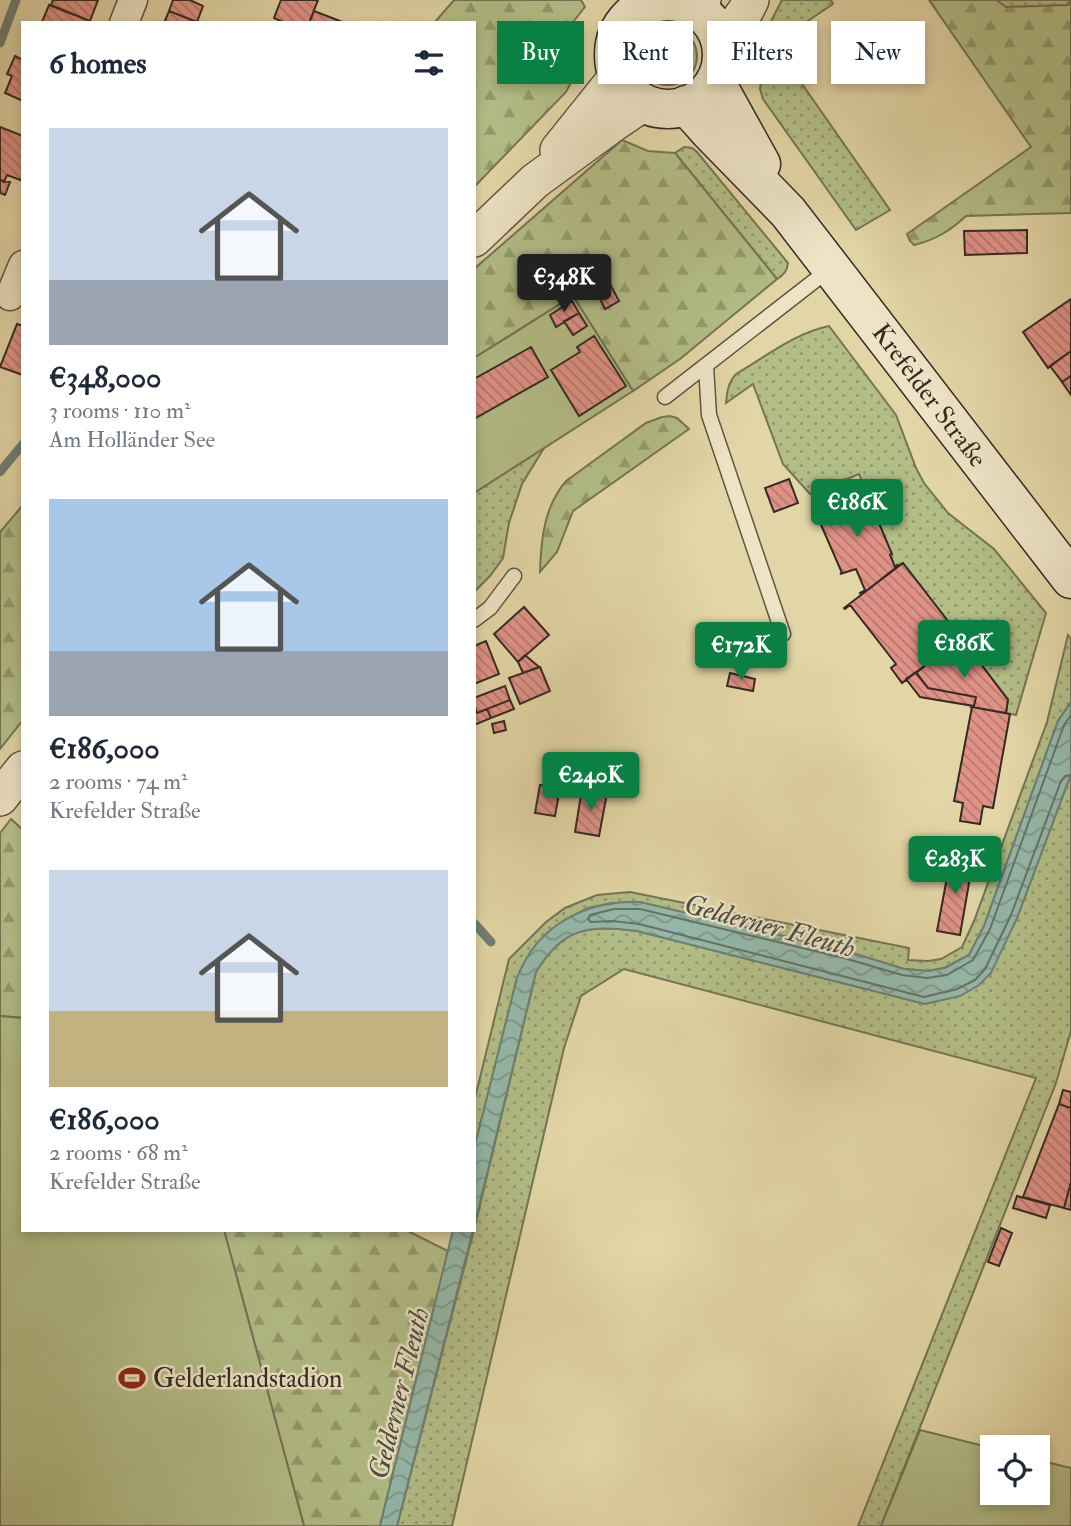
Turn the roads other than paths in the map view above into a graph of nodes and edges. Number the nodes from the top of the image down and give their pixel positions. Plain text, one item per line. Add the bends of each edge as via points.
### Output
1 (133, 0) edge
2 (751, 0) edge
3 (653, 1) edge
4 (698, 4) edge
5 (613, 14) edge
6 (125, 21) edge
7 (710, 21) edge
8 (740, 21) edge
9 (611, 84) edge
10 (622, 84) edge
11 (708, 84) edge
12 (724, 84) edge
13 (645, 103) junction
14 (686, 105) junction
15 (535, 181) junction
16 (788, 212) junction
17 (476, 237) edge
18 (832, 267) junction
19 (21, 270) edge
20 (10, 296) dead end
21 (706, 366) junction
22 (665, 397) dead end
23 (514, 576) dead end
24 (1071, 579) edge
25 (476, 618) edge
26 (783, 634) dead end
27 (21, 772) edge
28 (0, 798) edge

1 - 6 street
2 - 8 street
3 - 4 main road
3 - 5 main road via 629,17
4 - 7 main road
9 - 15 street
10 - 13 main road
11 - 14 main road via 703,96
12 - 16 main road, Krefelder Straße via 733,115
13 - 14 main road via 658,108
13 - 15 street
14 - 16 main road, Krefelder Straße
15 - 17 street
16 - 18 main road, Krefelder Straße
18 - 21 lane
18 - 24 main road, Krefelder Straße
19 - 20 street
21 - 22 lane
21 - 26 lane via 709,415
23 - 25 lane
27 - 28 street

